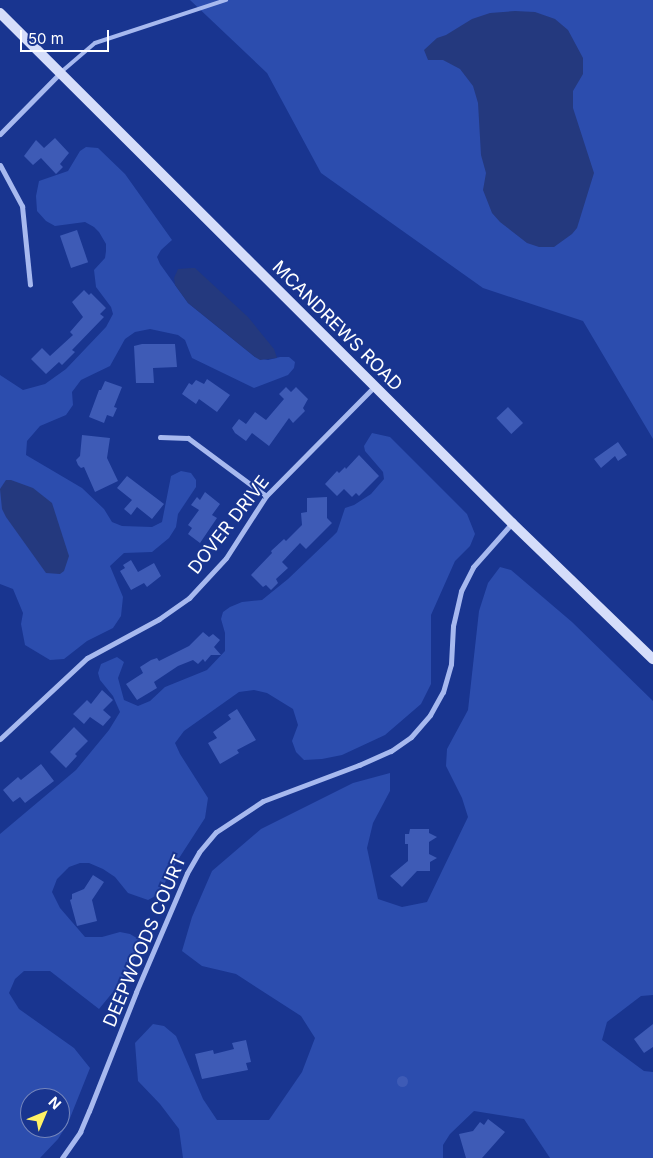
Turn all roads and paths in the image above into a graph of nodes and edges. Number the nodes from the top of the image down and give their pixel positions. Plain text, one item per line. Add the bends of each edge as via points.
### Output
1 (226, 0) edge
2 (0, 13) edge
3 (60, 73) junction
4 (0, 134) edge
5 (0, 165) edge
6 (30, 285) dead end
7 (375, 386) junction
8 (160, 437) dead end
9 (266, 496) junction
10 (512, 523) junction
11 (653, 659) edge
12 (0, 739) edge
13 (62, 1158) edge

1 - 3 lane via 94,43
2 - 3 main road, MCANDREWS ROAD
3 - 4 street
3 - 7 main road, MCANDREWS ROAD
5 - 6 street via 22,206
7 - 9 street, DOVER DRIVE
7 - 10 main road, MCANDREWS ROAD
8 - 9 street via 188,438
9 - 12 street, DOVER DRIVE via 226,558 189,598 159,620 87,658
10 - 11 main road, MCANDREWS ROAD
10 - 13 street, DEEPWOODS COURT via 473,567 461,591 451,664 443,692 430,715 411,737 392,751 263,800 216,832 199,852 136,992 80,1132

